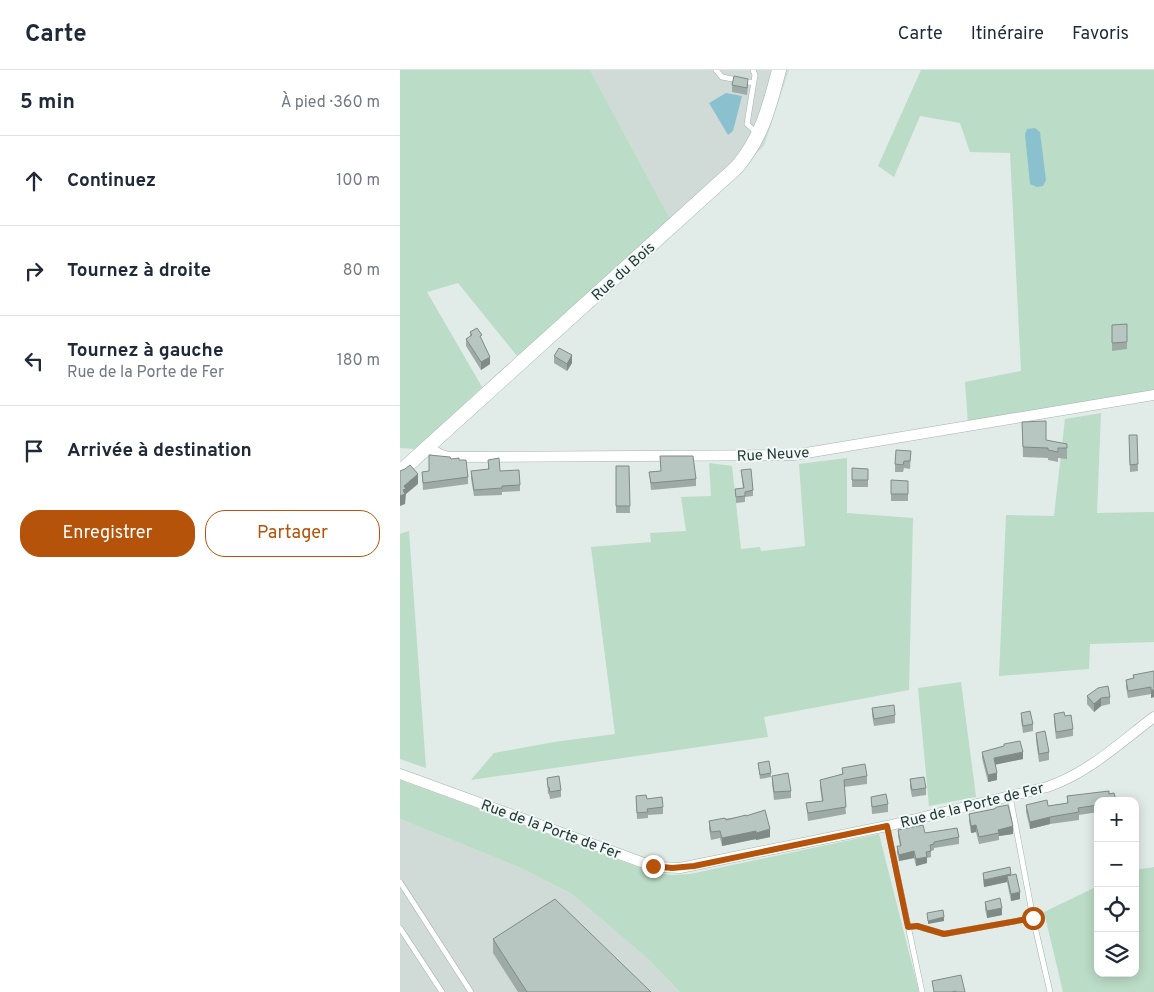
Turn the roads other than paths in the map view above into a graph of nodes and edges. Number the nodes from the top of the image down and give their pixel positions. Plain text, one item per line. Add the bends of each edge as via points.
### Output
1 (716, 70) edge
2 (753, 70) edge
3 (779, 70) edge
4 (754, 83) junction
5 (759, 135) junction
6 (1154, 395) edge
7 (429, 447) junction
8 (400, 472) edge
9 (1154, 717) edge
10 (400, 774) edge
11 (1010, 796) junction
12 (887, 826) junction
13 (400, 882) edge
14 (1033, 918) junction
15 (908, 927) junction
16 (400, 928) edge
17 (442, 992) edge
18 (471, 992) edge
19 (922, 992) edge
20 (1050, 992) edge

1 - 4 lane via 722,77
2 - 4 lane
3 - 5 street, Rue du Bois
4 - 5 lane via 747,124
5 - 7 street, Rue du Bois via 727,178
6 - 7 street, Rue Neuve via 785,456 448,457
7 - 8 street
9 - 11 street, Rue de la Porte de Fer via 1067,779
10 - 12 street, Rue de la Porte de Fer via 659,867 694,866
11 - 12 street, Rue de la Porte de Fer
11 - 14 lane
12 - 15 lane
13 - 18 lane
14 - 15 lane via 944,934 917,926
14 - 20 lane
15 - 19 lane
16 - 17 lane

